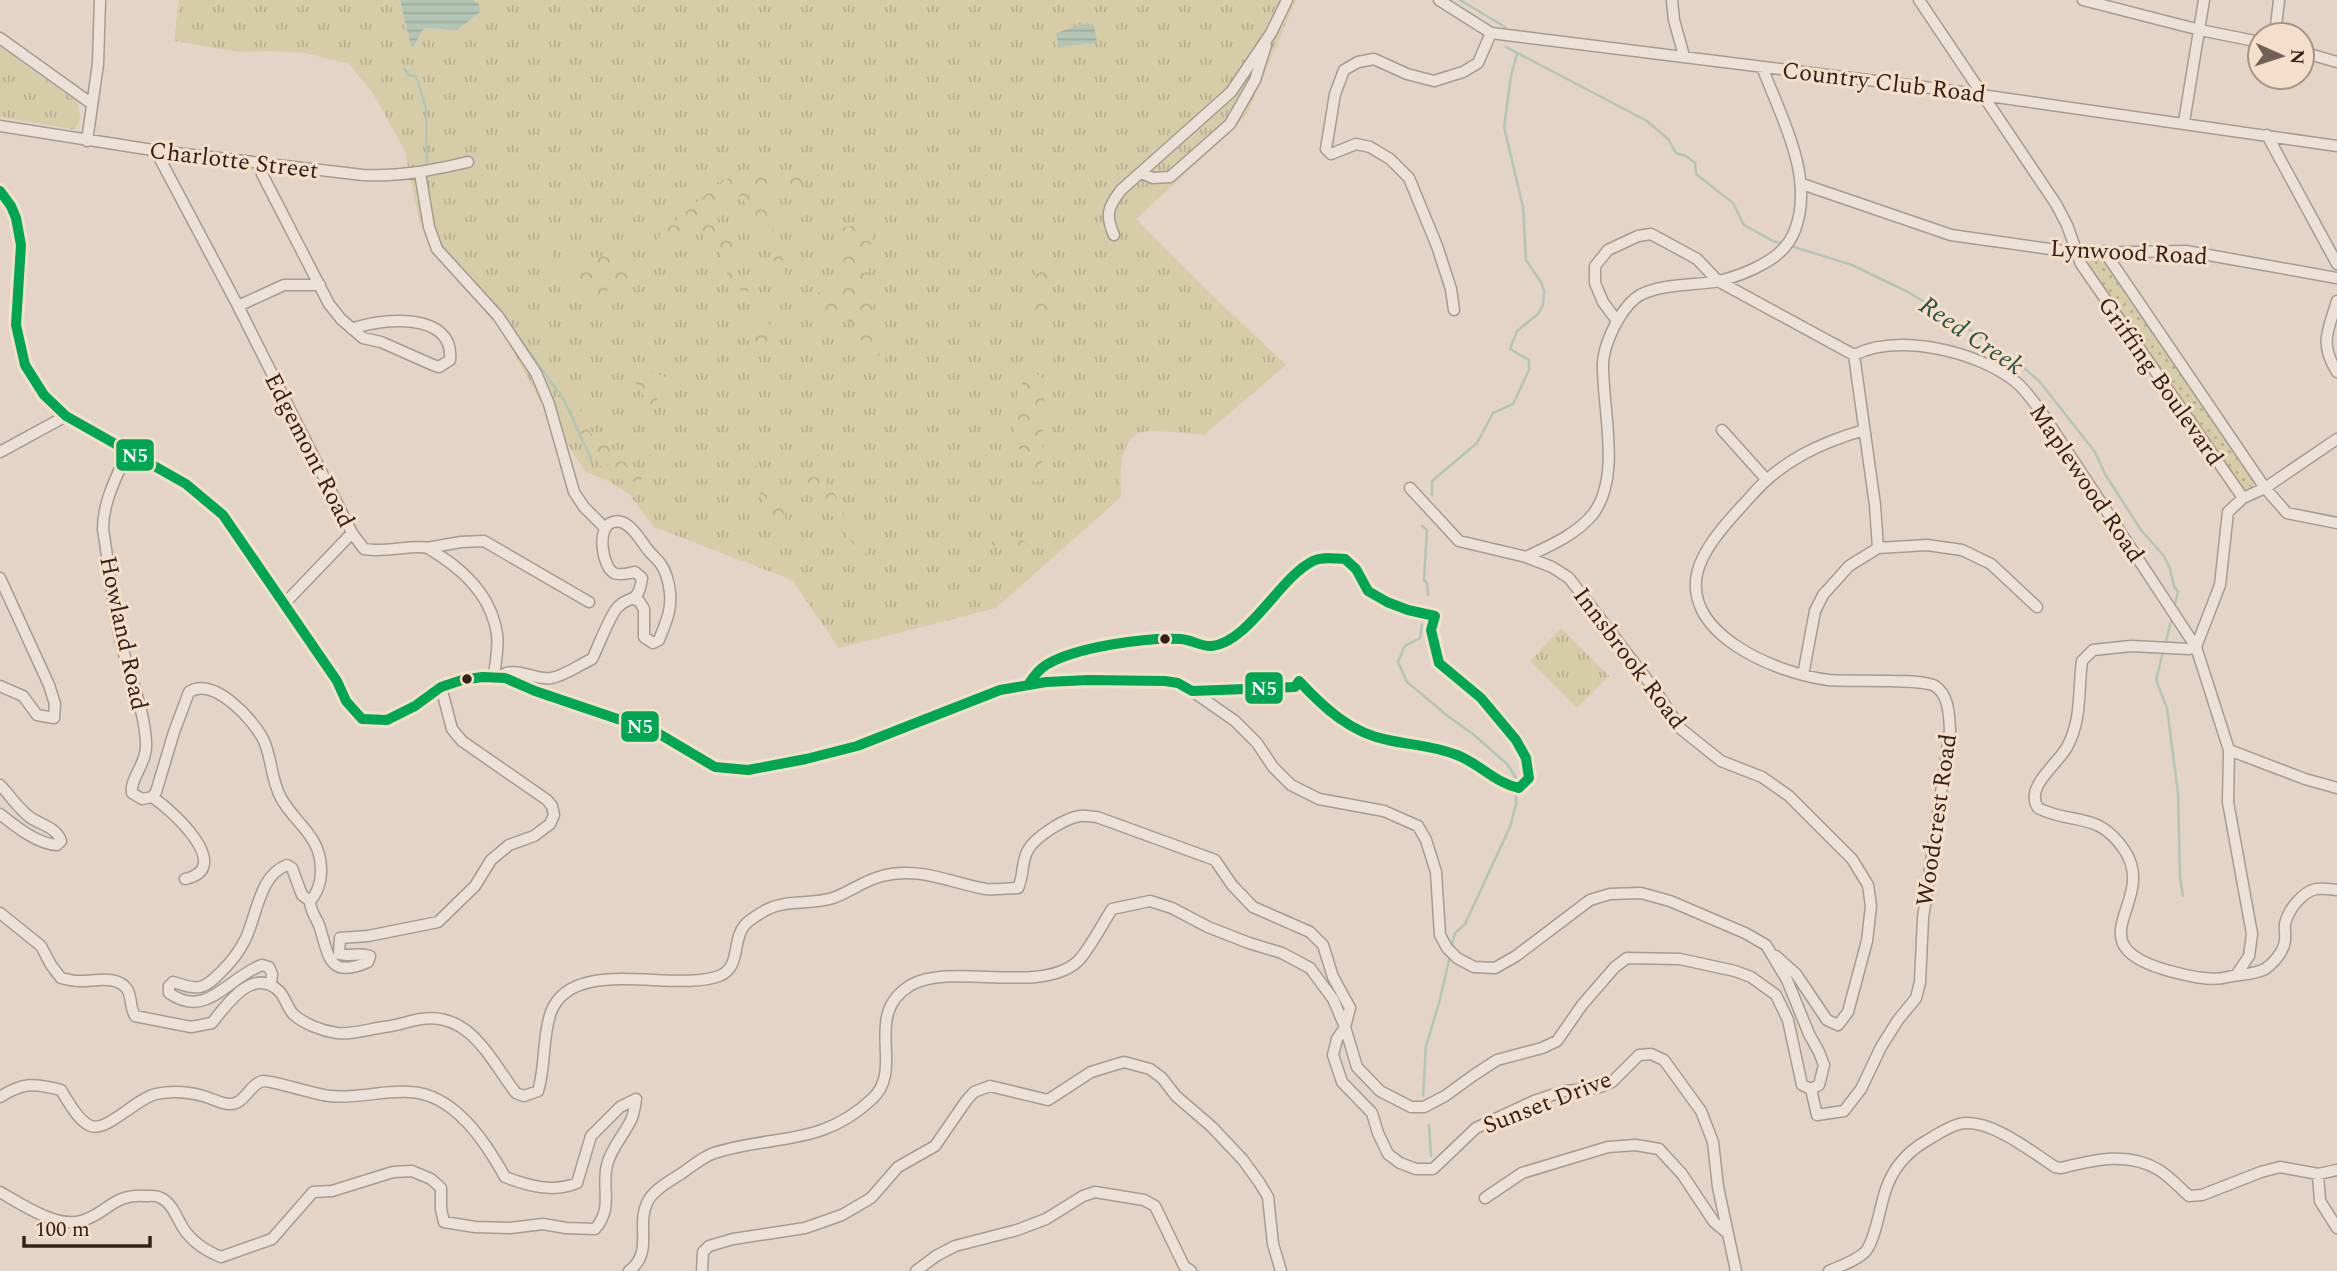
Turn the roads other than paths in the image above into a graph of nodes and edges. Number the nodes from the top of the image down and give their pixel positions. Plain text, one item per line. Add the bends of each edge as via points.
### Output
1 (100, 0) edge
2 (1287, 0) edge
3 (1439, 0) edge
4 (1672, 0) edge
5 (1919, 0) edge
6 (2083, 0) edge
7 (2204, 0) edge
8 (2280, 0) edge
9 (2277, 21) edge
10 (2200, 30) junction
11 (1491, 33) junction
12 (0, 38) edge
13 (2246, 39) edge
14 (1266, 41) junction
15 (1684, 56) junction
16 (2316, 56) edge
17 (2337, 62) edge
18 (1762, 67) junction
19 (1983, 95) junction
20 (92, 104) junction
21 (2184, 122) junction
22 (0, 126) edge
23 (2267, 135) junction
24 (87, 141) junction
25 (2337, 146) edge
26 (159, 151) junction
27 (468, 162) dead end
28 (262, 164) junction
29 (420, 173) junction
30 (1141, 173) junction
31 (1802, 184) junction
32 (0, 191) edge
33 (1114, 235) dead end
34 (2104, 251) junction
35 (2078, 253) junction
36 (2337, 264) edge
37 (2337, 278) edge
38 (1718, 281) junction
39 (320, 285) junction
40 (2337, 301) edge
41 (238, 306) junction
42 (1454, 310) dead end
43 (1617, 321) junction
44 (352, 329) junction
45 (1854, 355) junction
46 (2337, 372) edge
47 (65, 416) junction
48 (1722, 430) dead end
49 (1864, 430) junction
50 (2337, 439) edge
51 (128, 450) junction
52 (0, 452) edge
53 (1766, 479) junction
54 (1410, 488) dead end
55 (2265, 488) junction
56 (2243, 498) junction
57 (2337, 523) edge
58 (605, 528) junction
59 (352, 533) junction
60 (427, 548) junction
61 (1878, 548) junction
62 (1526, 557) junction
63 (0, 578) edge
64 (633, 599) junction
65 (589, 601) dead end
66 (284, 604) junction
67 (2037, 607) dead end
68 (2196, 647) junction
69 (1803, 675) junction
70 (494, 677) junction
71 (505, 678) junction
72 (0, 686) edge
73 (441, 687) junction
74 (2229, 750) junction
75 (0, 785) edge
76 (2337, 788) edge
77 (152, 797) junction
78 (0, 814) edge
79 (185, 880) dead end
80 (2337, 890) edge
81 (310, 901) junction
82 (0, 913) edge
83 (1770, 952) junction
84 (2236, 974) junction
85 (271, 984) junction
86 (1345, 1027) junction
87 (1811, 1089) junction
88 (0, 1097) edge
89 (2337, 1170) edge
90 (2318, 1174) junction
91 (0, 1192) edge
92 (1485, 1198) dead end
93 (2336, 1226) edge
94 (1727, 1232) junction
95 (629, 1271) edge
96 (702, 1271) edge
97 (916, 1271) edge
98 (1191, 1271) edge
99 (1281, 1271) edge
100 (1737, 1271) edge
101 (1829, 1271) edge

1 - 20 street
2 - 14 street
3 - 11 street, Country Club Road
4 - 15 street
5 - 19 street, Griffing Boulevard
6 - 10 street
7 - 10 street
8 - 9 street
10 - 13 street
10 - 21 street
11 - 15 street, Country Club Road
11 - 42 street via 1478,63 1434,81 1374,59 1344,70 1327,137 1326,149 1331,154 1356,144 1370,147 1409,178 1437,246
12 - 20 street
14 - 30 street via 1231,92
14 - 30 street via 1255,80 1230,124 1170,177
15 - 18 street, Country Club Road
16 - 17 street
18 - 19 street, Country Club Road
18 - 31 street
19 - 21 street, Country Club Road
19 - 35 street, Griffing Boulevard via 2056,204
20 - 24 street
21 - 23 street, Country Club Road
22 - 24 street, Charlotte Street
23 - 25 street, Country Club Road
23 - 36 street
24 - 26 street, Charlotte Street
26 - 28 street, Charlotte Street
26 - 41 street, Edgemont Road
27 - 29 street, Charlotte Street
28 - 29 street, Charlotte Street via 382,176
28 - 39 street via 262,174
29 - 58 street via 437,249 505,324 536,373 574,492
30 - 33 street via 1110,205 1107,214
31 - 35 street, Lynwood Road via 1951,235
31 - 38 street via 1800,212 1784,249 1747,273
32 - 47 street via 12,206 21,245 16,325 25,365 44,395
34 - 35 street, Lynwood Road
34 - 37 street, Lynwood Road via 2186,251
34 - 55 street, Griffing Boulevard
35 - 56 street, Griffing Boulevard via 2081,264
38 - 43 street via 1641,295
38 - 43 street via 1697,259 1650,234 1638,236 1608,250 1595,266 1595,283
38 - 45 street
39 - 41 street via 284,285
39 - 44 street via 329,304
40 - 46 street via 2325,345
41 - 59 street, Edgemont Road
43 - 62 street via 1603,361 1608,464 1601,499 1571,534
44 - 44 street via 380,321 423,324 443,335 450,360 439,367 363,338
45 - 49 street
45 - 68 street, Maplewood Road via 1867,348 1941,349 1985,363 2017,383 2044,416
47 - 51 street
47 - 52 street
48 - 53 street
49 - 53 street, Woodcrest Road via 1819,446
49 - 61 street
50 - 55 street
51 - 66 street via 186,484 223,515
51 - 77 street, Howland Road via 107,501 103,529 121,642 147,743 144,762 131,788 136,797
53 - 69 street, Woodcrest Road via 1701,562 1698,600 1714,628 1730,641 1768,664
54 - 62 street, Innsbrook Road via 1459,541
55 - 56 street
55 - 57 street, Griffing Boulevard via 2287,513
56 - 68 street via 2228,512 2220,585
58 - 64 street via 601,539 607,566 613,573 635,572 642,578
58 - 64 street via 622,522 660,563 667,578 670,611 659,640 653,643 644,637 644,609
59 - 60 street, Edgemont Road via 364,549
59 - 66 street
60 - 65 street via 484,541
60 - 70 street via 479,590 497,633
61 - 67 street via 1927,545 1962,550 1991,565
61 - 69 street via 1849,566 1823,595 1815,611
62 - 83 street, Innsbrook Road via 1569,578 1681,729 1721,761 1762,777 1789,796 1852,859 1868,886 1871,906 1867,941 1847,1012 1838,1025 1827,1020 1796,974
63 - 72 street via 49,685 54,718 37,715 23,695
64 - 71 street via 615,609 592,659 554,677 512,672
66 - 73 street via 362,719 387,720
68 - 74 street, Maplewood Road
68 - 84 street via 2093,650 2082,661 2076,729 2033,799 2045,811 2098,825 2125,852 2134,884 2120,936 2130,954 2180,974 2219,979
69 - 87 street, Woodcrest Road via 1935,686 1949,709 1950,730 1916,998 1892,1029 1861,1089 1844,1111 1817,1115
70 - 71 street
70 - 73 street
71 - 83 street via 656,732 715,767 748,770 857,746 1000,690 1088,680 1178,683 1235,721 1291,785 1319,799 1384,811 1418,826 1436,872 1440,935 1457,958 1474,967 1495,968 1590,900 1610,894 1641,893 1670,901 1745,933
73 - 81 street via 452,729 462,741 547,800 554,815 550,824 491,860 475,886 438,922 340,938 339,954 370,956 356,967 334,965 327,956
74 - 76 street
74 - 84 street, Maplewood Road via 2228,802 2252,933 2249,956
75 - 78 street via 28,816 53,829 61,841 48,845
77 - 79 street, Howland Road via 184,823 203,852 201,871
77 - 81 street, Howland Road via 189,692 206,688 232,703 261,735 282,800 318,848 321,879
80 - 84 street via 2315,889 2305,894 2287,918 2280,954 2266,969
81 - 85 street via 302,895 292,868 287,865 274,872 244,942 227,966 199,988 173,982 169,993 187,1003 202,1001 262,965 271,970
82 - 85 street via 41,946 61,978 123,984 130,992 135,1016 150,1020 191,1027 212,1023 246,986
83 - 87 street via 1824,1065 1819,1085
85 - 86 street, Sunset Drive via 293,1014 319,1030 341,1034 419,1019 446,1021 468,1030 516,1093 524,1096 538,1091 552,1011 563,995 582,983 720,976 729,970 744,925 766,910 779,904 832,898 881,876 929,874 989,889 1018,888 1029,848 1056,826 1079,816 1097,817 1214,860 1253,907 1310,932 1323,945 1350,1009
86 - 87 street via 1357,1067 1368,1081 1411,1107 1424,1107 1497,1060 1557,1041 1582,1005 1627,958 1680,959 1751,977 1776,995 1788,1020 1802,1085
86 - 94 street, Sunset Drive via 1333,1055 1342,1082 1371,1113 1388,1154 1416,1169 1433,1169 1476,1128 1534,1101 1612,1082 1639,1055 1664,1060 1701,1111 1713,1142
86 - 95 street via 1334,999 1310,968 1282,953 1150,901 1112,909 1077,962 1059,972 937,977 899,994 887,1014 885,1072 874,1098 820,1133 712,1153 672,1180 646,1204 643,1252
88 - 91 street via 35,1083 61,1090 78,1115 91,1126 102,1127 155,1094 200,1095 230,1104 264,1081 343,1097 409,1091 432,1095 450,1107 491,1153 505,1177 541,1188 564,1189 577,1183 591,1136 636,1098 632,1118 607,1166 606,1205 603,1220 595,1229 543,1224 475,1227 444,1222 441,1188 412,1171 393,1172 332,1191 313,1192 272,1238 221,1257 202,1249 160,1197 133,1195 69,1222 49,1218
89 - 90 street
90 - 93 street via 2320,1201
90 - 101 street via 2280,1167 2189,1196 2157,1169 2139,1161 2103,1159 2055,1167 1990,1128 1960,1124 1914,1148 1896,1167 1866,1251
92 - 94 street via 1522,1173 1608,1147 1636,1145 1659,1149 1714,1222
94 - 100 street, Sunset Drive
96 - 99 street via 703,1252 709,1246 828,1222 871,1198 898,1167 935,1146 974,1092 990,1086 1048,1100 1091,1072 1124,1062 1162,1077 1176,1097 1212,1127 1251,1171 1268,1197
97 - 98 street via 955,1246 1046,1219 1094,1192 1155,1206 1184,1266

